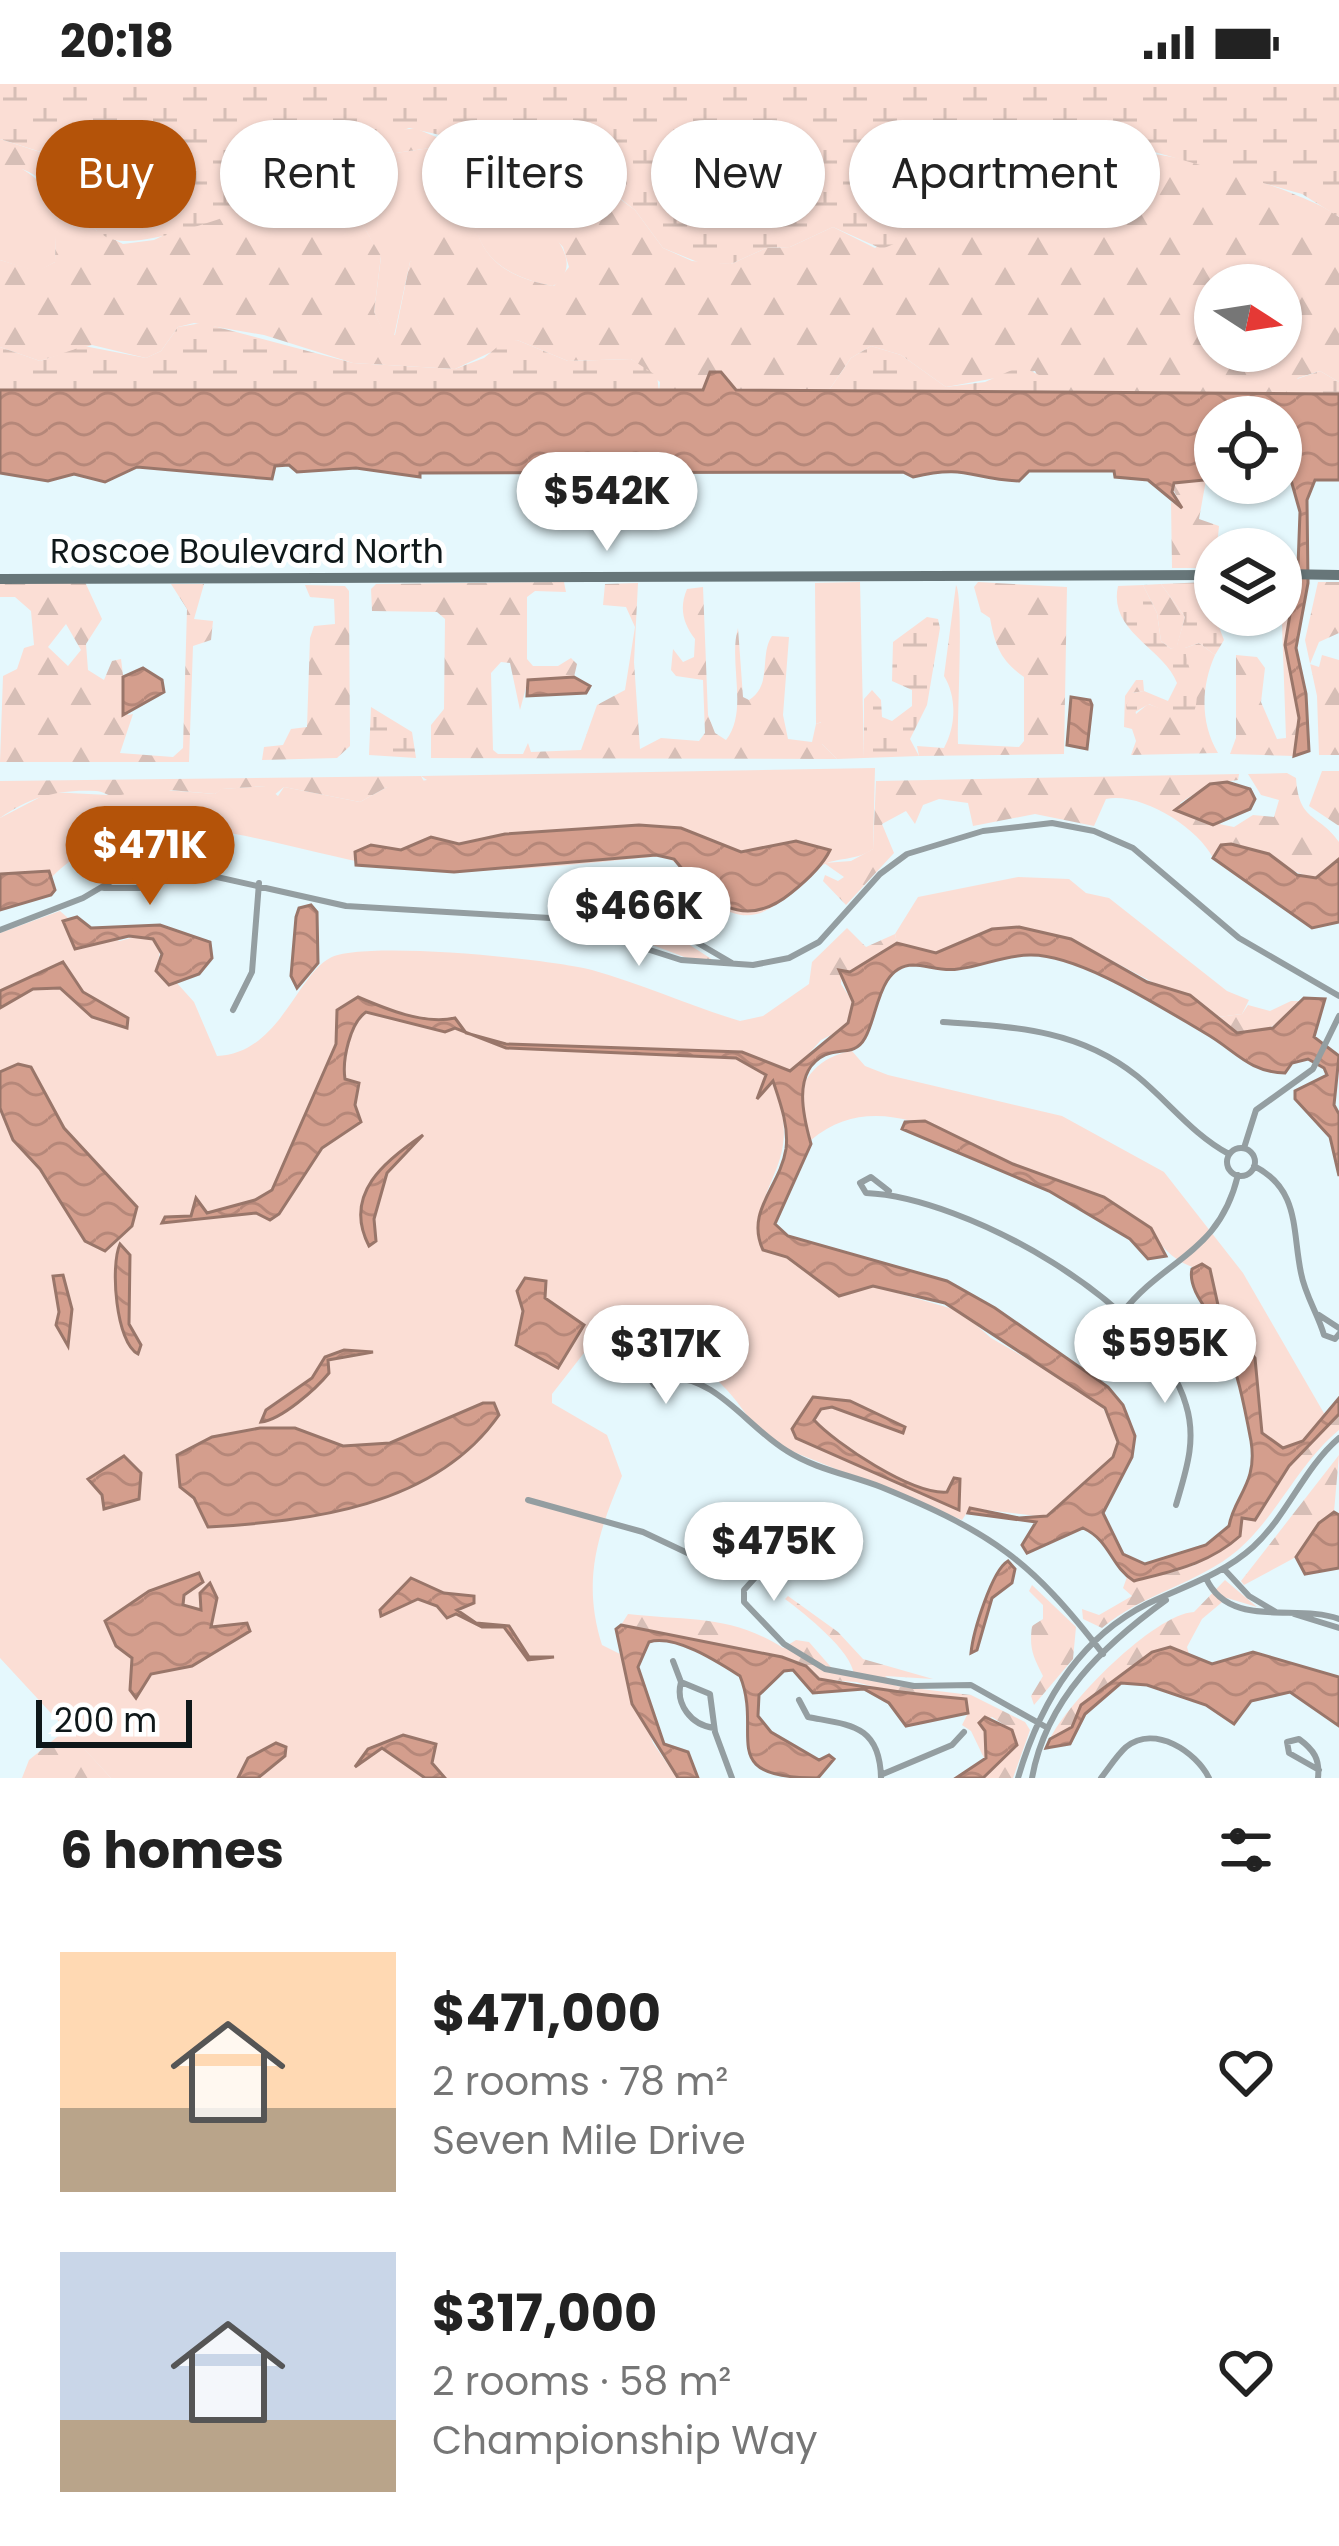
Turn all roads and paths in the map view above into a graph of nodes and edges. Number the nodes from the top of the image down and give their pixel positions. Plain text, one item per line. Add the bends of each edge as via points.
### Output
1 (1302, 574) edge
2 (1339, 574) edge
3 (1194, 575) edge
4 (0, 578) edge
5 (184, 874) junction
6 (259, 883) junction
7 (100, 889) junction
8 (541, 917) junction
9 (0, 930) edge
10 (741, 965) junction
11 (1339, 996) edge
12 (233, 1010) dead end
13 (1339, 1016) edge
14 (943, 1022) dead end
15 (1339, 1038) edge
16 (1328, 1047) junction
17 (1244, 1148) junction
18 (1229, 1154) junction
19 (1254, 1166) junction
20 (1238, 1175) junction
21 (890, 1191) dead end
22 (1122, 1313) junction
23 (1319, 1315) junction
24 (1339, 1330) edge
25 (666, 1378) dead end
26 (1339, 1438) edge
27 (528, 1500) dead end
28 (1176, 1505) dead end
29 (1223, 1569) junction
30 (1206, 1578) junction
31 (1176, 1592) junction
32 (1276, 1612) junction
33 (1294, 1614) junction
34 (1339, 1619) edge
35 (1339, 1628) edge
36 (1095, 1643) junction
37 (1103, 1654) junction
38 (673, 1661) dead end
39 (680, 1682) junction
40 (799, 1700) dead end
41 (1037, 1720) junction
42 (1046, 1727) junction
43 (714, 1728) junction
44 (964, 1732) dead end
45 (898, 1765) junction
46 (1318, 1774) edge
47 (881, 1776) edge
48 (732, 1778) edge
49 (900, 1778) edge
50 (1018, 1778) edge
51 (1032, 1778) edge
52 (1101, 1778) edge
53 (1209, 1778) edge

1 - 2 street
3 - 4 street, Roscoe Boulevard North
5 - 6 street
5 - 7 street
5 - 7 street via 130,873
6 - 8 street via 360,908
6 - 12 street via 252,972
7 - 9 street
8 - 10 street via 681,960
8 - 10 street via 626,901
10 - 11 street via 789,958 819,942 880,874 917,849 997,828 1052,824 1133,848 1239,938
13 - 16 street
14 - 18 street via 1032,1028 1080,1043 1136,1076
15 - 16 street
16 - 17 street via 1316,1066 1259,1106
17 - 18 street
17 - 19 street
18 - 20 street
19 - 20 street
19 - 23 street via 1290,1202 1303,1282
20 - 22 street via 1209,1239
21 - 22 street via 1007,1238
22 - 28 street via 1168,1368 1188,1408 1191,1449
23 - 24 street
23 - 24 street via 1329,1340
25 - 36 street via 697,1380 790,1454 993,1539 1038,1575
26 - 29 street via 1262,1538
27 - 41 street via 643,1532 712,1565 763,1569 744,1602 816,1665 914,1686 971,1685
29 - 30 street
29 - 32 street
30 - 31 street
30 - 32 street via 1229,1603
31 - 36 street via 1120,1620
31 - 37 street
32 - 33 street
33 - 34 street
33 - 35 street
36 - 37 street
36 - 41 street
37 - 42 street
38 - 39 street
39 - 43 street via 690,1717
39 - 43 street via 710,1694
40 - 47 street via 808,1717 864,1732
41 - 42 street
41 - 50 street
42 - 51 street
43 - 48 street
44 - 45 street
45 - 47 street
45 - 49 street
46 - 46 street via 1288,1753 1287,1742 1306,1745
52 - 53 street via 1124,1749 1148,1740 1192,1754

